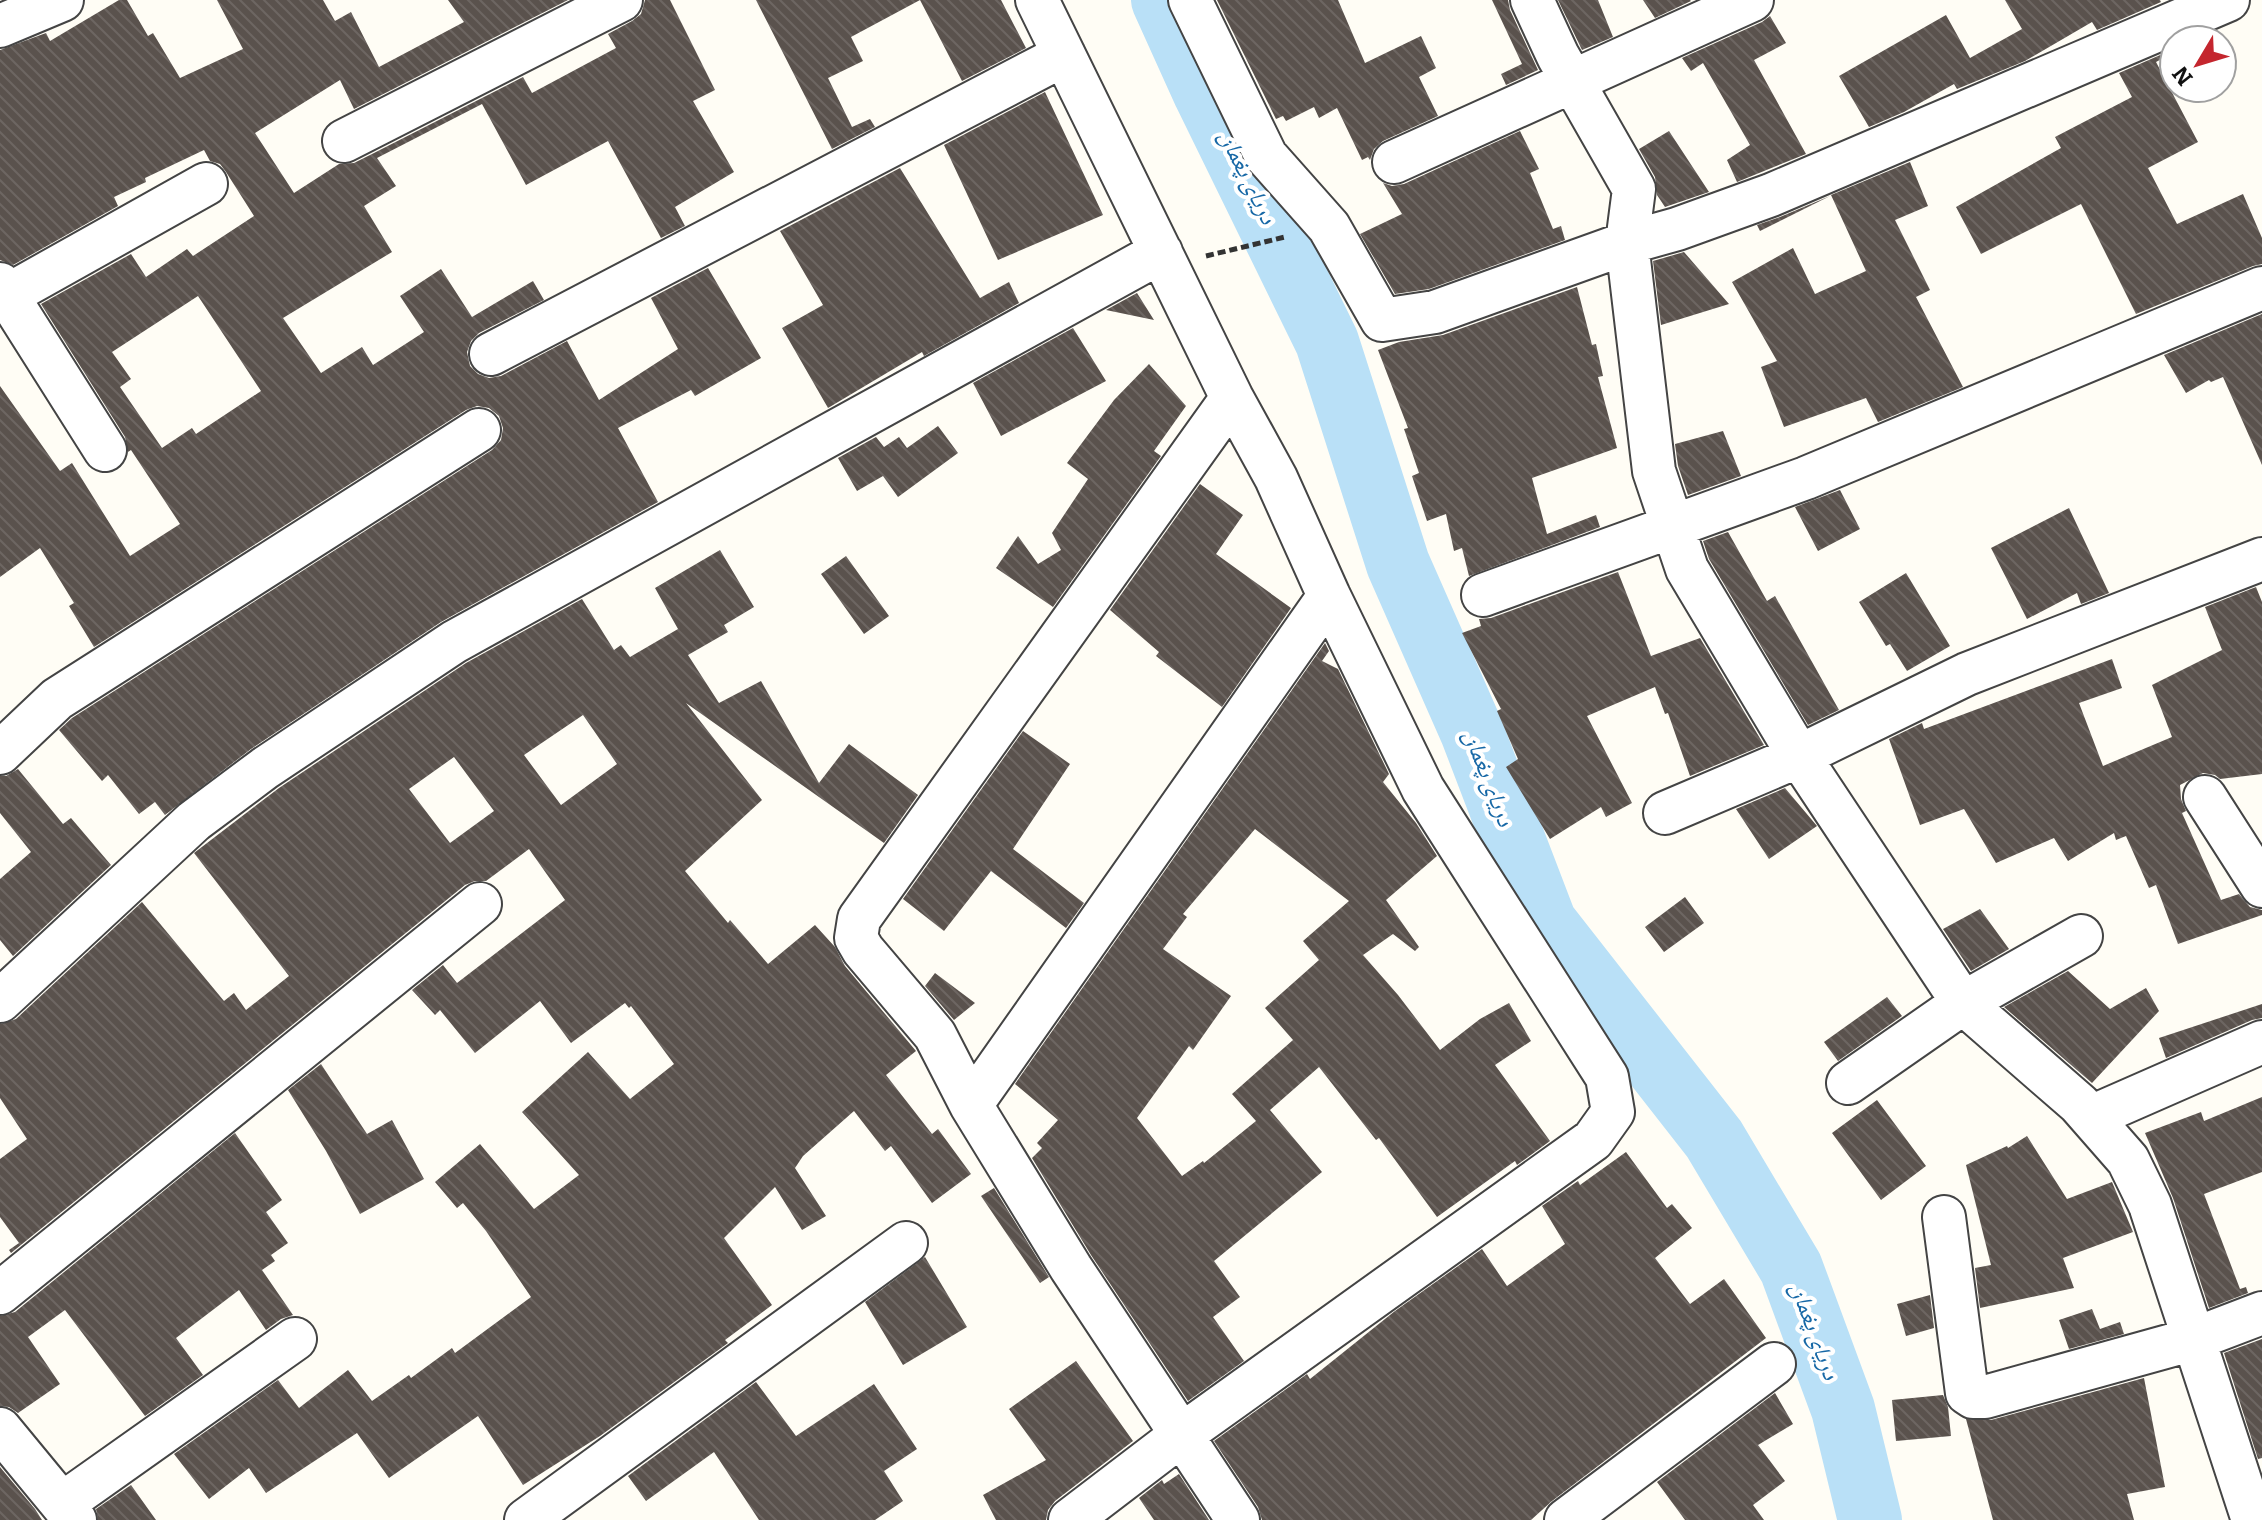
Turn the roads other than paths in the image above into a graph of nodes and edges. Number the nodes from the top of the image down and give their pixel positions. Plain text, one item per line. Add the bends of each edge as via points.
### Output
1 (62, 0) edge
2 (621, 0) edge
3 (1037, 0) edge
4 (1190, 0) edge
5 (1532, 0) edge
6 (1752, 0) edge
7 (2228, 0) edge
8 (0, 26) edge
9 (1064, 55) junction
10 (1571, 81) junction
11 (344, 141) dead end
12 (1394, 162) dead end
13 (206, 184) dead end
14 (1627, 243) junction
15 (1161, 252) junction
16 (2262, 288) edge
17 (4, 289) edge
18 (491, 354) dead end
19 (1232, 398) junction
20 (479, 430) dead end
21 (105, 450) dead end
22 (1672, 526) junction
23 (2262, 559) edge
24 (1483, 595) dead end
25 (1329, 596) junction
26 (0, 753) edge
27 (1799, 756) junction
28 (2205, 797) dead end
29 (1665, 813) dead end
30 (2262, 886) edge
31 (480, 904) dead end
32 (2081, 936) dead end
33 (0, 1001) edge
34 (1963, 1003) junction
35 (2262, 1042) edge
36 (1848, 1083) dead end
37 (971, 1105) junction
38 (2091, 1117) junction
39 (1944, 1217) dead end
40 (906, 1243) dead end
41 (0, 1293) edge
42 (2262, 1313) edge
43 (295, 1339) dead end
44 (2194, 1339) junction
45 (1774, 1364) dead end
46 (0, 1429) edge
47 (1180, 1436) junction
48 (69, 1512) edge
49 (526, 1520) edge
50 (1070, 1520) edge
51 (1238, 1520) edge
52 (1566, 1520) edge
53 (2253, 1520) edge

1 - 8 street
2 - 11 street
3 - 9 street
4 - 14 street via 1266,156 1329,227 1382,320 1435,312
5 - 10 street
6 - 10 street
7 - 14 street via 1771,195
9 - 15 street
9 - 18 street
10 - 12 street
10 - 14 street via 1634,189
13 - 17 street
14 - 22 street via 1654,471
15 - 19 street
15 - 33 street via 454,642 194,821
16 - 22 street via 1806,478
17 - 21 street
19 - 25 street via 1276,478
19 - 37 street via 859,919 856,938 863,950 935,1035
20 - 26 street via 57,699
22 - 24 street
22 - 27 street via 1687,569
23 - 27 street via 1967,674
25 - 37 street
25 - 47 street via 1423,789 1607,1077 1613,1112 1593,1140
27 - 29 street
27 - 34 street
28 - 30 street
31 - 41 street
32 - 34 street
34 - 36 street
34 - 38 street
35 - 38 street
37 - 47 street
38 - 44 street via 2128,1160 2150,1205
39 - 44 street via 1967,1393 1973,1397
40 - 49 street
42 - 44 street
43 - 48 street
44 - 53 street
45 - 52 street
46 - 48 street
47 - 50 street
47 - 51 street

